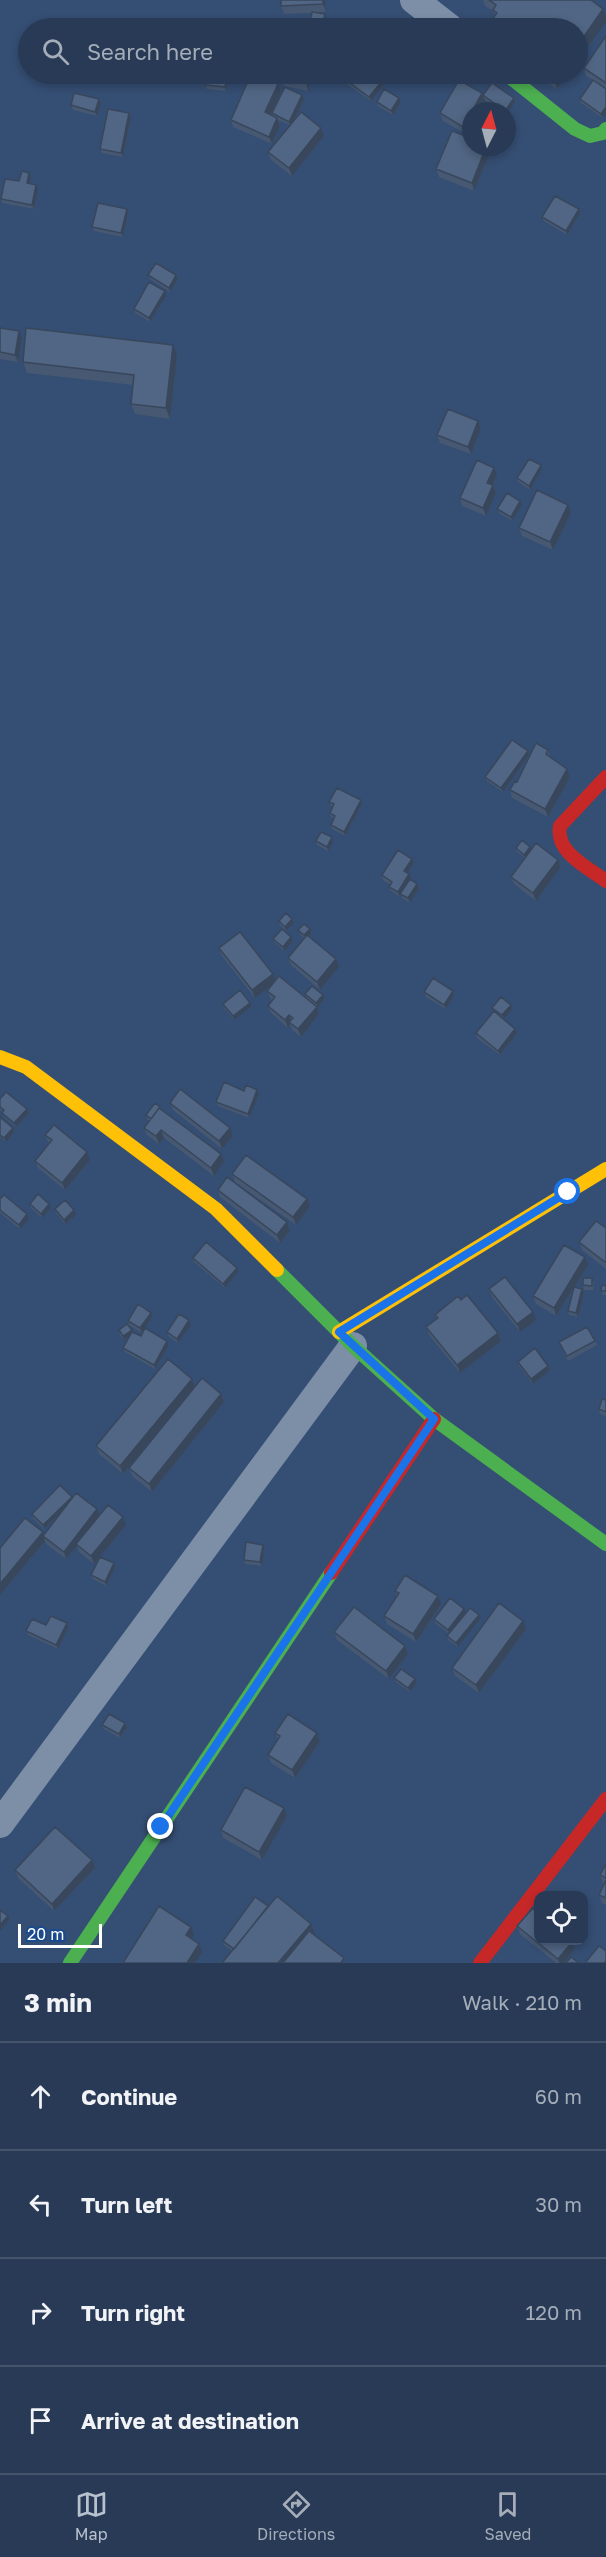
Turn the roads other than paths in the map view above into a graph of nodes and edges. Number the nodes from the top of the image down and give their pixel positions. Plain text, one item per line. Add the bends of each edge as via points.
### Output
1 (414, 0) edge
2 (437, 18) edge
3 (519, 84) edge
4 (606, 129) edge
5 (606, 777) edge
6 (606, 881) edge
7 (0, 1057) edge
8 (606, 1169) edge
9 (346, 1339) junction
10 (434, 1419) junction
11 (606, 1544) edge
12 (606, 1799) edge
13 (0, 1824) edge
14 (70, 1963) edge
15 (480, 1963) edge

1 - 2 street
3 - 4 street via 575,129 590,136
5 - 6 street via 560,826 558,837 566,850
7 - 9 street via 26,1067 216,1209
8 - 9 street
9 - 10 street
9 - 13 street
10 - 11 street
10 - 14 street
12 - 15 street

